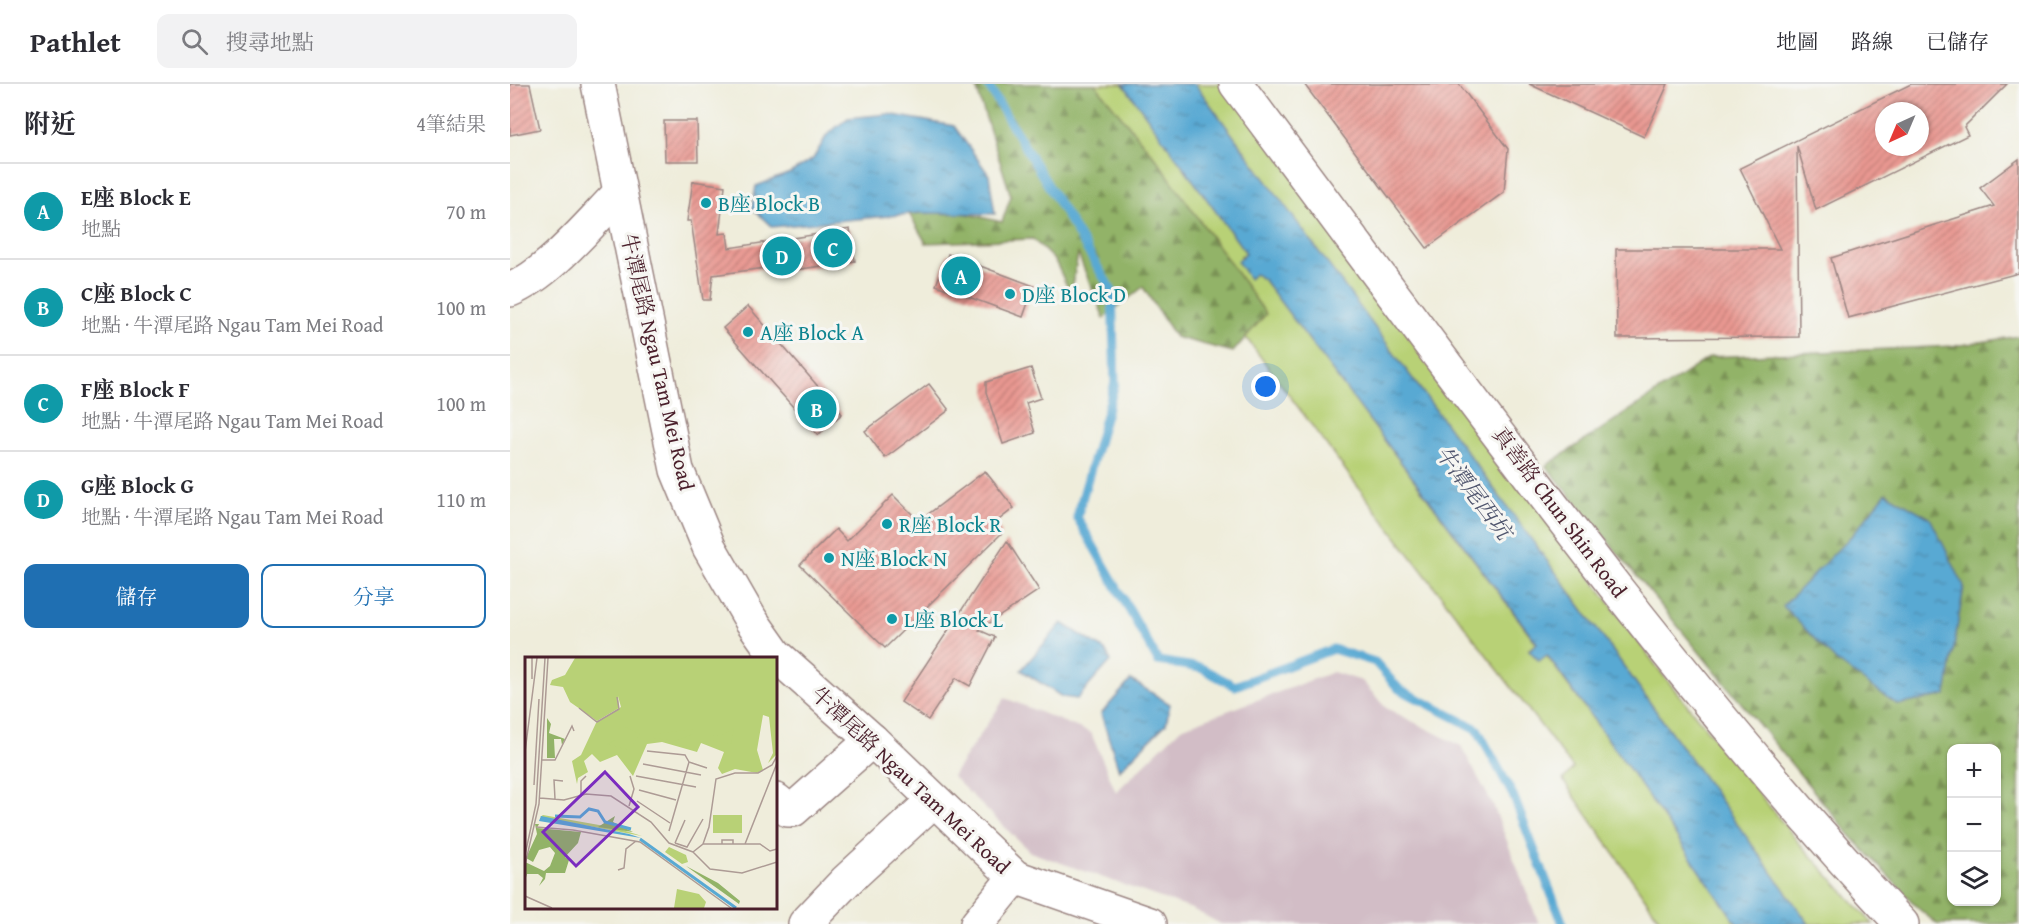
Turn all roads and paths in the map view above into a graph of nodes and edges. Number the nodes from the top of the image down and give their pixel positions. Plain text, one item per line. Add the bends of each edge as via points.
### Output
1 (598, 84) edge
2 (1236, 84) edge
3 (621, 193) junction
4 (510, 290) edge
5 (872, 740) junction
6 (934, 800) junction
7 (777, 801) edge
8 (1015, 877) junction
9 (1103, 916) edge
10 (805, 924) edge
11 (977, 924) edge
12 (1150, 924) edge
13 (1902, 924) edge

1 - 3 street, 牛潭尾路 Ngau Tam Mei Road
2 - 13 street, 真善路 Chun Shin Road via 1616,586 1832,849
3 - 4 street via 555,258
3 - 5 street, 牛潭尾路 Ngau Tam Mei Road via 677,470 709,547 775,654
5 - 6 street, 牛潭尾路 Ngau Tam Mei Road
5 - 7 street via 793,810
6 - 8 street, 牛潭尾路 Ngau Tam Mei Road
6 - 10 street
8 - 9 street, 牛潭尾路 Ngau Tam Mei Road
8 - 11 street
9 - 12 street, 牛潭尾路 Ngau Tam Mei Road

